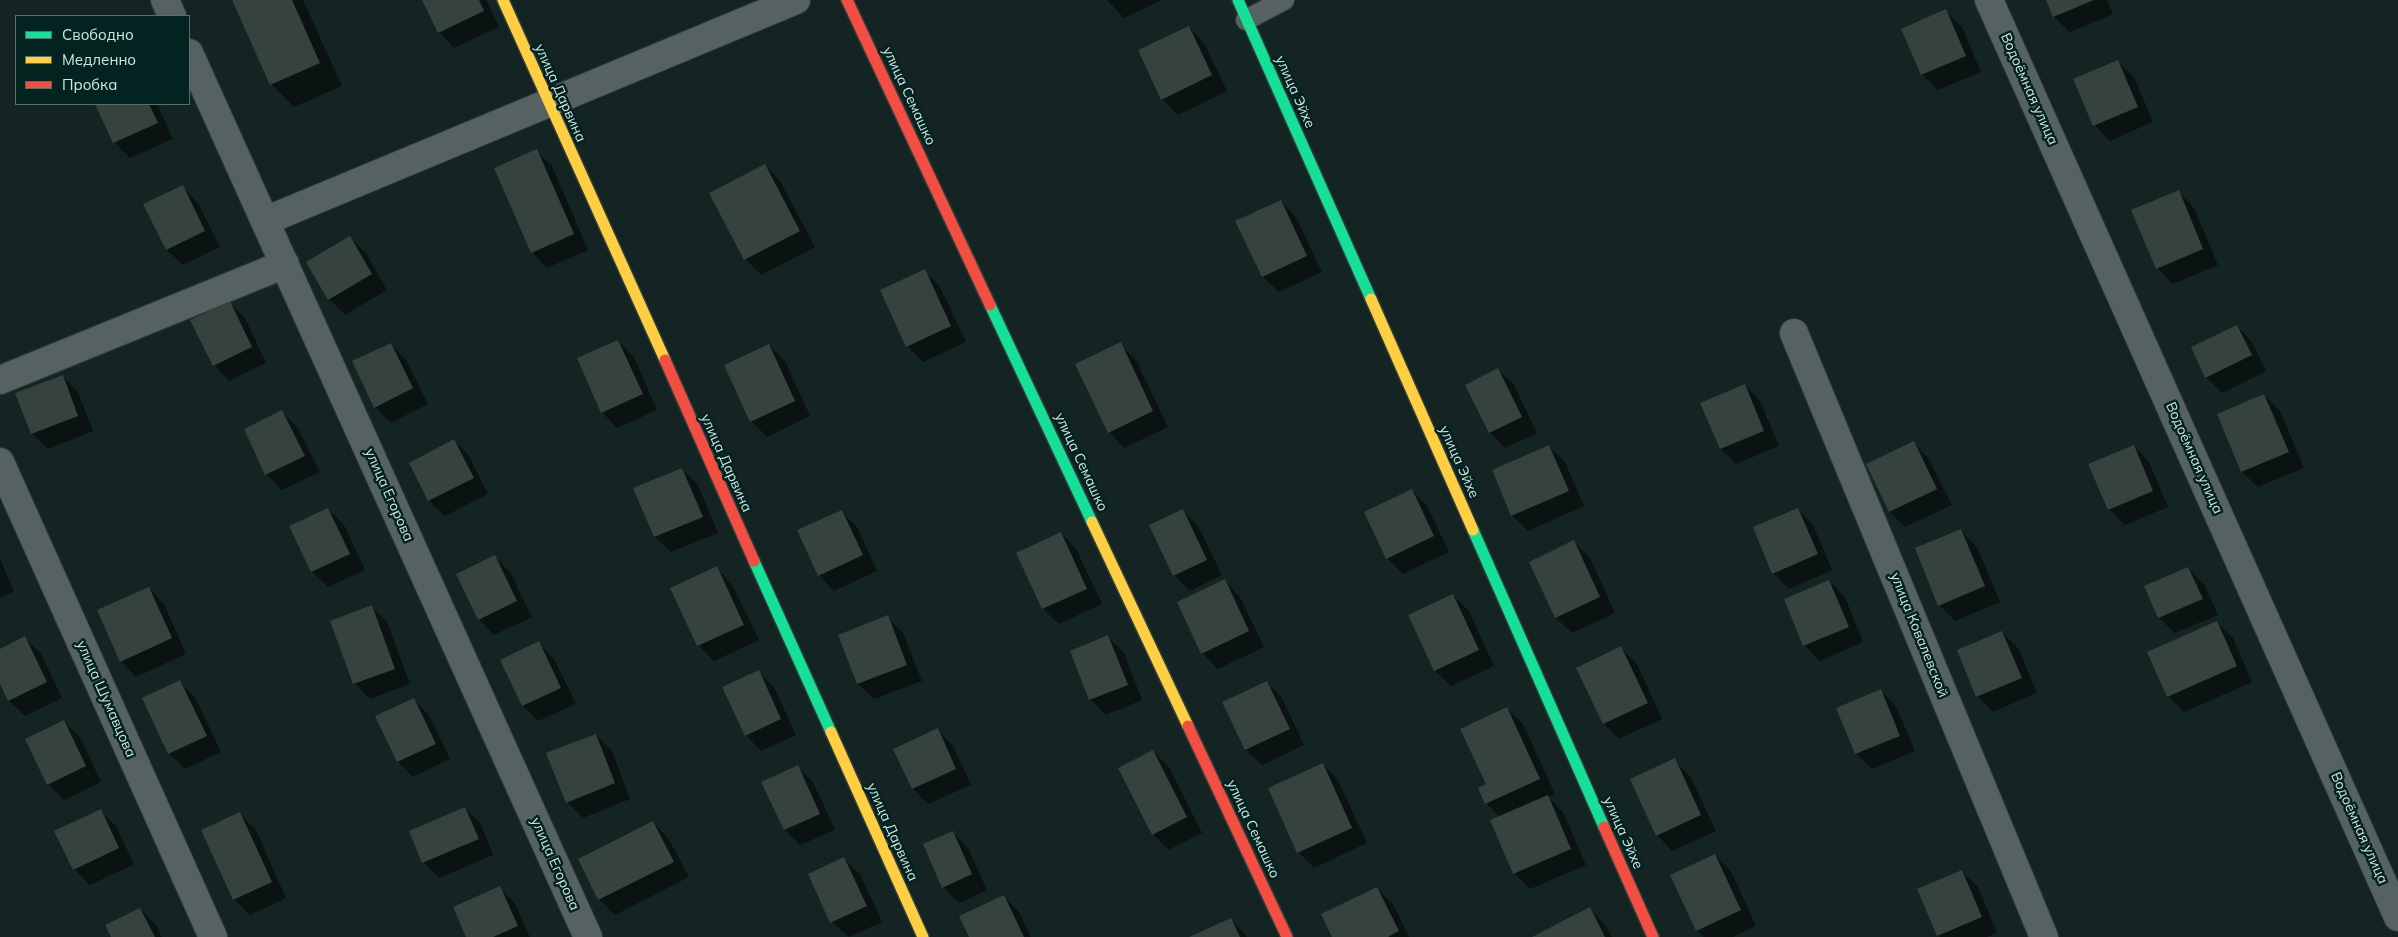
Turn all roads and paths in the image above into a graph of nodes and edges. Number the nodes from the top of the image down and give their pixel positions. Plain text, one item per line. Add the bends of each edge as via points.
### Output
1 (165, 0) edge
2 (503, 0) edge
3 (796, 0) edge
4 (847, 0) edge
5 (1238, 0) edge
6 (1284, 0) edge
7 (1989, 0) edge
8 (172, 15) edge
9 (1246, 20) junction
10 (190, 54) edge
11 (548, 104) junction
12 (265, 221) junction
13 (285, 264) junction
14 (1794, 333) dead end
15 (0, 380) edge
16 (0, 462) edge
17 (2398, 917) edge
18 (213, 937) edge
19 (588, 937) edge
20 (923, 937) edge
21 (1287, 937) edge
22 (1652, 937) edge
23 (2044, 937) edge

1 - 8 street
2 - 11 street, улица Дарвина
3 - 11 street
4 - 21 street, улица Семашко
5 - 9 street, улица Эйхе
6 - 9 lane
7 - 17 street, Водоёмная улица
9 - 22 street, улица Эйхе
10 - 12 street, улица Егорова
11 - 12 street
11 - 20 street, улица Дарвина
12 - 13 street, улица Егорова
13 - 15 street
13 - 19 street, улица Егорова
14 - 23 street, улица Ковалевской
16 - 18 street, улица Шумавцова

